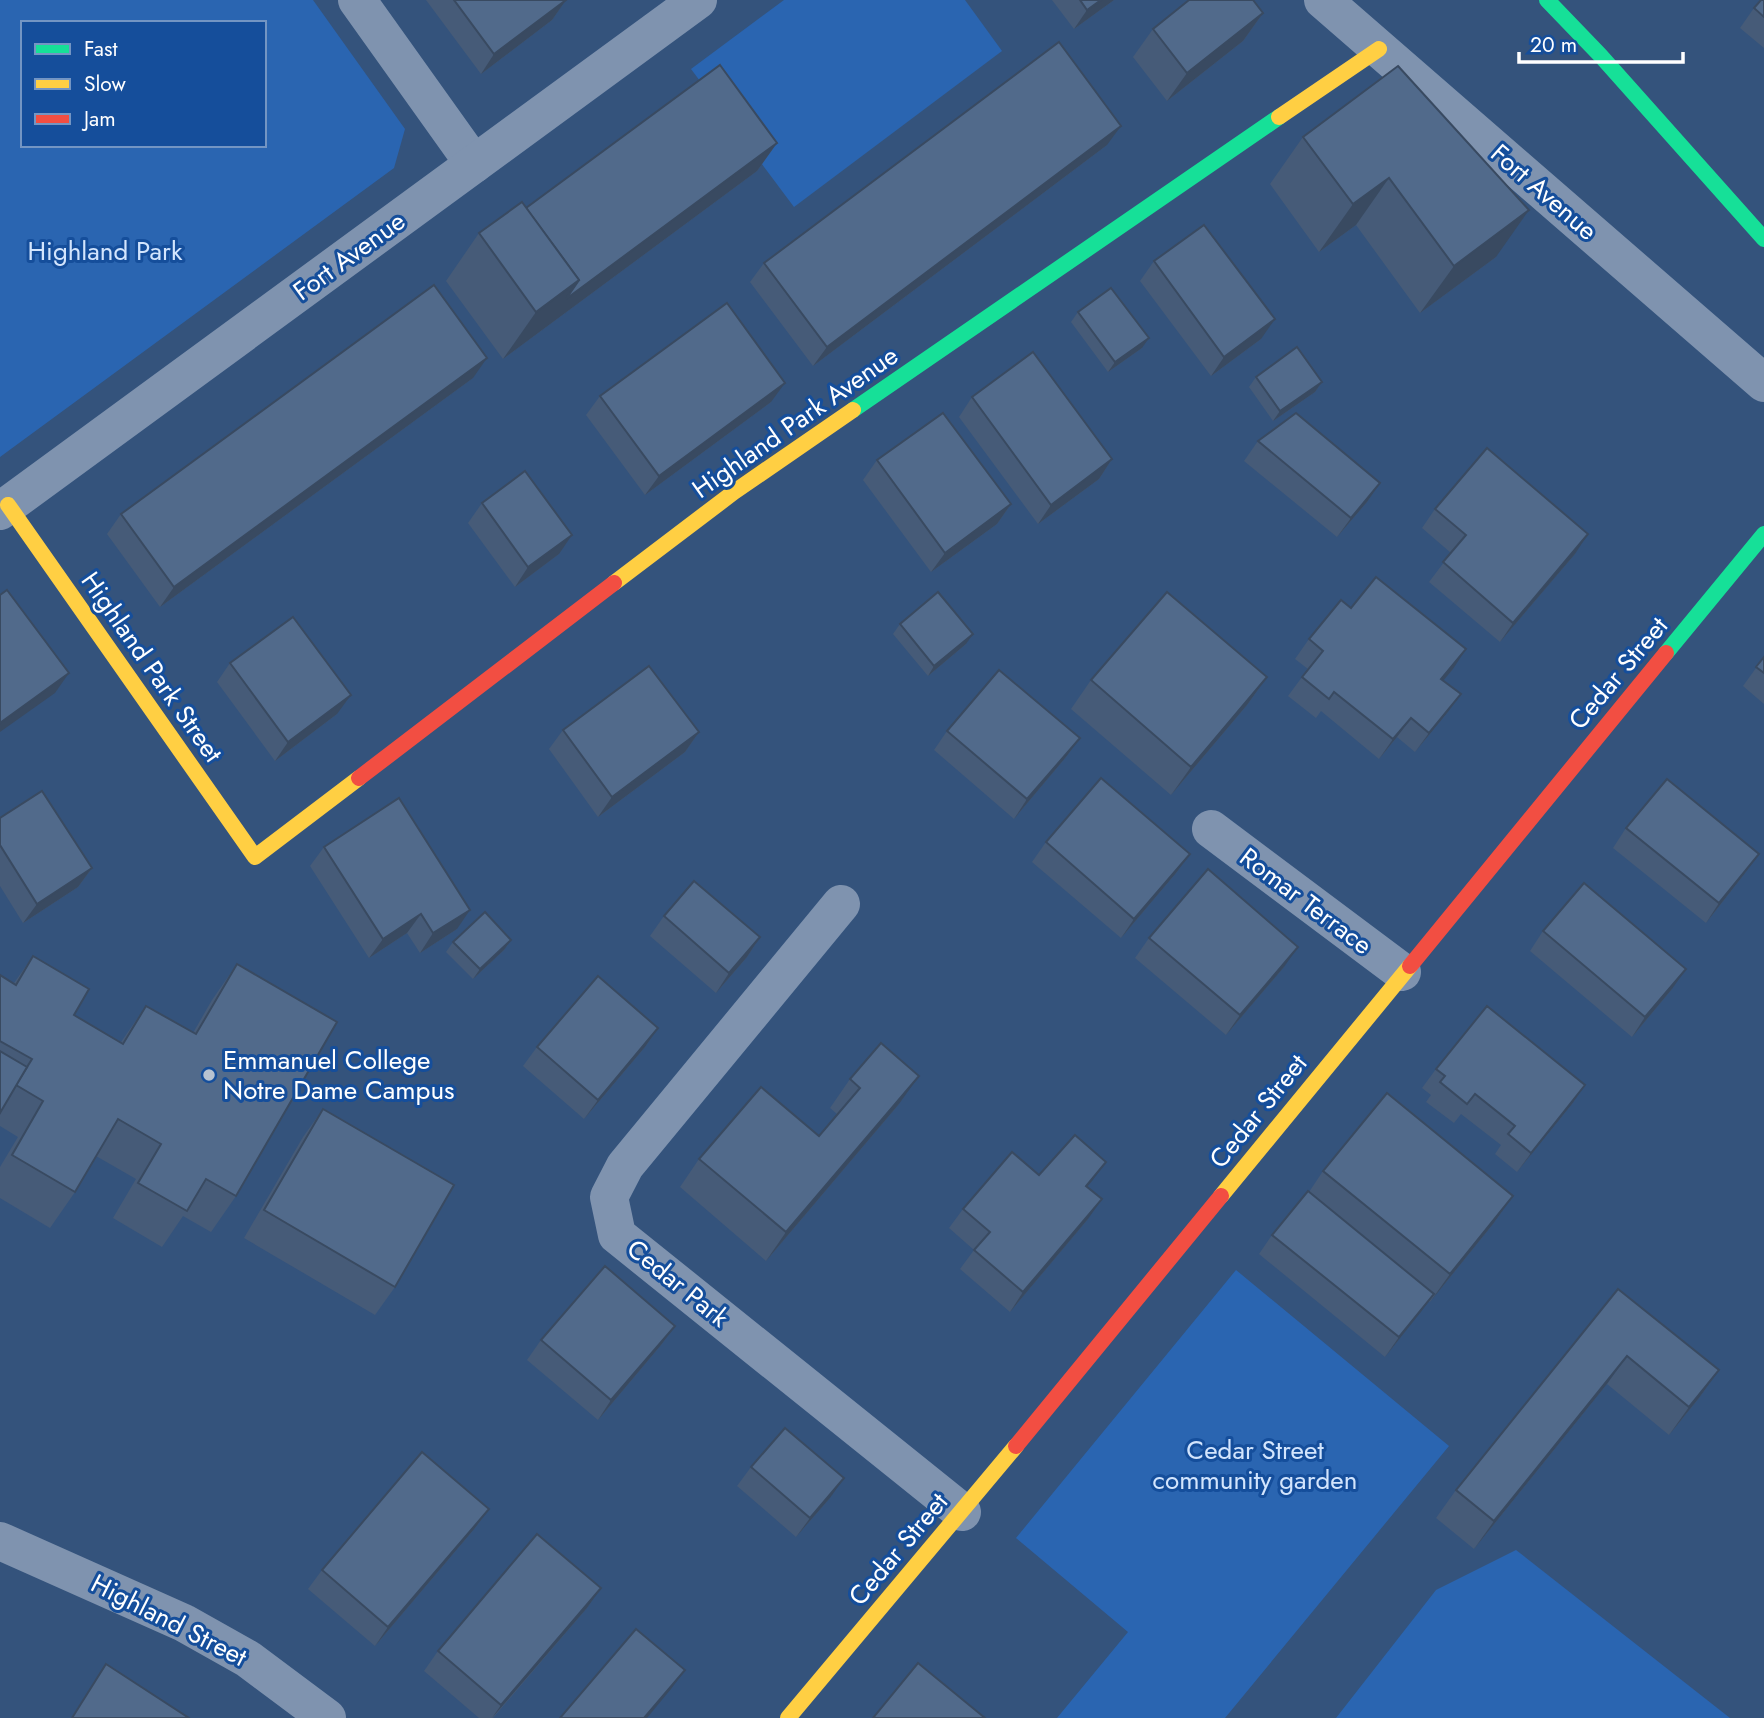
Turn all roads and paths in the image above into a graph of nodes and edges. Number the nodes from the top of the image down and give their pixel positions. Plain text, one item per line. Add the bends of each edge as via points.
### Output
1 (357, 0) edge
2 (698, 0) edge
3 (1324, 0) edge
4 (1547, 0) edge
5 (1379, 49) junction
6 (474, 164) junction
7 (1764, 239) edge
8 (1764, 383) edge
9 (4, 508) edge
10 (1764, 534) edge
11 (1210, 829) dead end
12 (256, 857) joint
13 (841, 904) dead end
14 (1402, 972) junction
15 (962, 1512) junction
16 (0, 1541) edge
17 (327, 1718) edge
18 (788, 1718) edge

1 - 6 street
2 - 6 street, Fort Avenue
3 - 5 street, Fort Avenue
4 - 7 street
5 - 8 street, Fort Avenue
5 - 12 street, Highland Park Avenue via 734,492
6 - 9 street, Fort Avenue
9 - 12 street, Highland Park Street
10 - 14 street, Cedar Street
11 - 14 street, Romar Terrace
13 - 15 street, Cedar Park via 625,1166 609,1198 617,1235
14 - 15 street, Cedar Street
15 - 18 street, Cedar Street
16 - 17 street, Highland Street via 184,1623 248,1659

